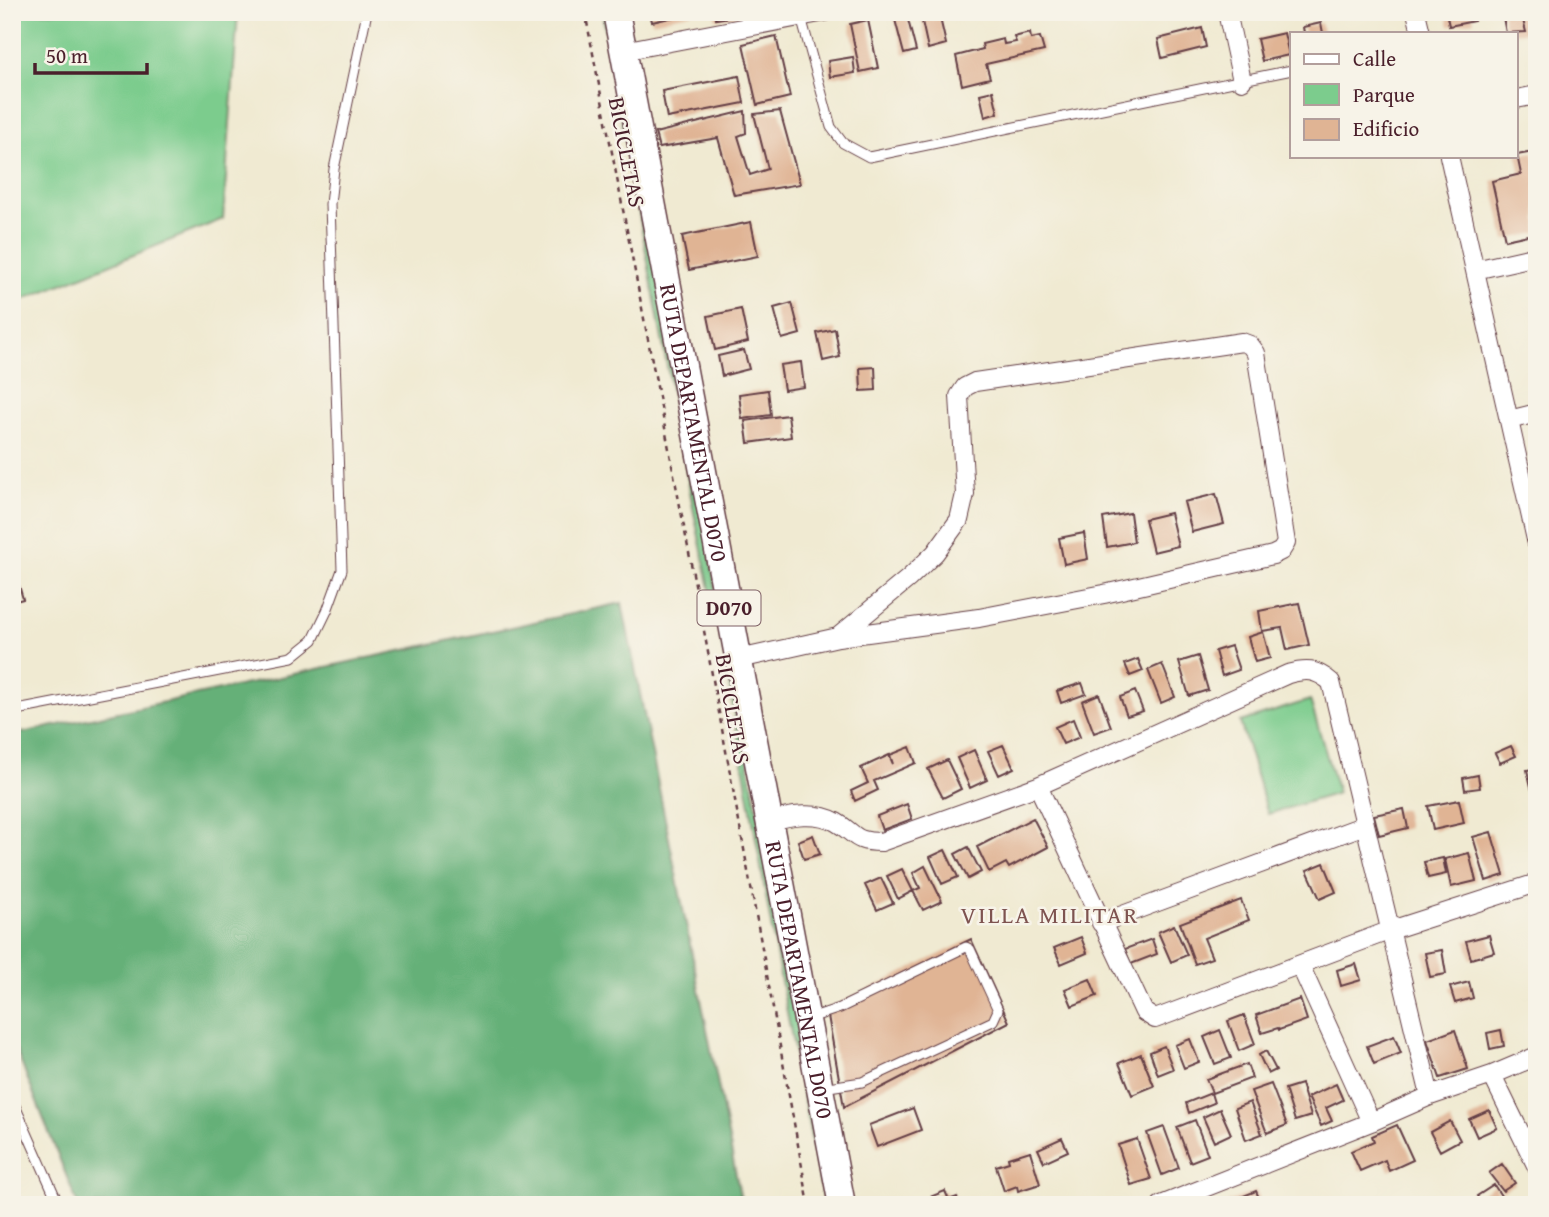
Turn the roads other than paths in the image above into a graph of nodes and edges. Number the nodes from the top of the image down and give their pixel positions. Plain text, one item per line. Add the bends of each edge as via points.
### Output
1 (367, 12) edge
2 (616, 12) edge
3 (825, 12) edge
4 (1227, 12) edge
5 (1416, 12) edge
6 (802, 17) junction
7 (1421, 32) edge
8 (623, 51) junction
9 (1290, 70) edge
10 (1241, 81) junction
11 (1537, 95) edge
12 (1518, 99) edge
13 (1449, 158) edge
14 (1537, 256) edge
15 (1475, 270) junction
16 (1537, 413) edge
17 (1508, 419) junction
18 (1537, 544) edge
19 (838, 637) junction
20 (739, 659) junction
21 (12, 712) edge
22 (1038, 786) junction
23 (770, 822) junction
24 (1365, 825) junction
25 (1537, 883) edge
26 (1101, 923) junction
27 (1391, 930) junction
28 (1300, 965) junction
29 (807, 1019) junction
30 (1537, 1056) edge
31 (1492, 1075) junction
32 (820, 1088) junction
33 (1430, 1096) junction
34 (12, 1099) edge
35 (1371, 1122) junction
36 (1537, 1167) edge
37 (60, 1205) edge
38 (842, 1205) edge
39 (1161, 1205) edge

1 - 21 lane via 330,204 342,570 313,640 292,657
2 - 8 main road, RUTA DEPARTAMENTAL D070 / D070
3 - 6 street
4 - 10 street
5 - 7 street
6 - 8 street
6 - 10 lane via 831,127 843,144 869,157
8 - 20 main road, RUTA DEPARTAMENTAL D070 / D070
9 - 10 lane
11 - 12 street
13 - 15 street
14 - 15 street
15 - 17 street
16 - 17 street
17 - 18 street
19 - 19 street via 979,618 1104,594 1281,551 1286,543 1256,352 1242,342 965,387 959,396 965,494 959,520 935,553
19 - 20 street
20 - 23 main road, RUTA DEPARTAMENTAL D070 / D070
22 - 23 street via 881,842 864,842 834,820 794,816
22 - 24 street via 1305,669 1320,672 1332,682
22 - 26 street
23 - 29 main road, RUTA DEPARTAMENTAL D070 / D070
24 - 26 street
24 - 27 street
25 - 27 street
26 - 28 street via 1143,1012 1155,1019
27 - 28 street
27 - 33 street
28 - 35 street
29 - 32 main road, RUTA DEPARTAMENTAL D070 / D070
29 - 32 lane via 966,947 998,1010 993,1021 862,1082
30 - 31 street
31 - 33 street
31 - 36 street
32 - 38 main road, RUTA DEPARTAMENTAL D070 / D070
33 - 35 street
34 - 37 lane
35 - 39 street

